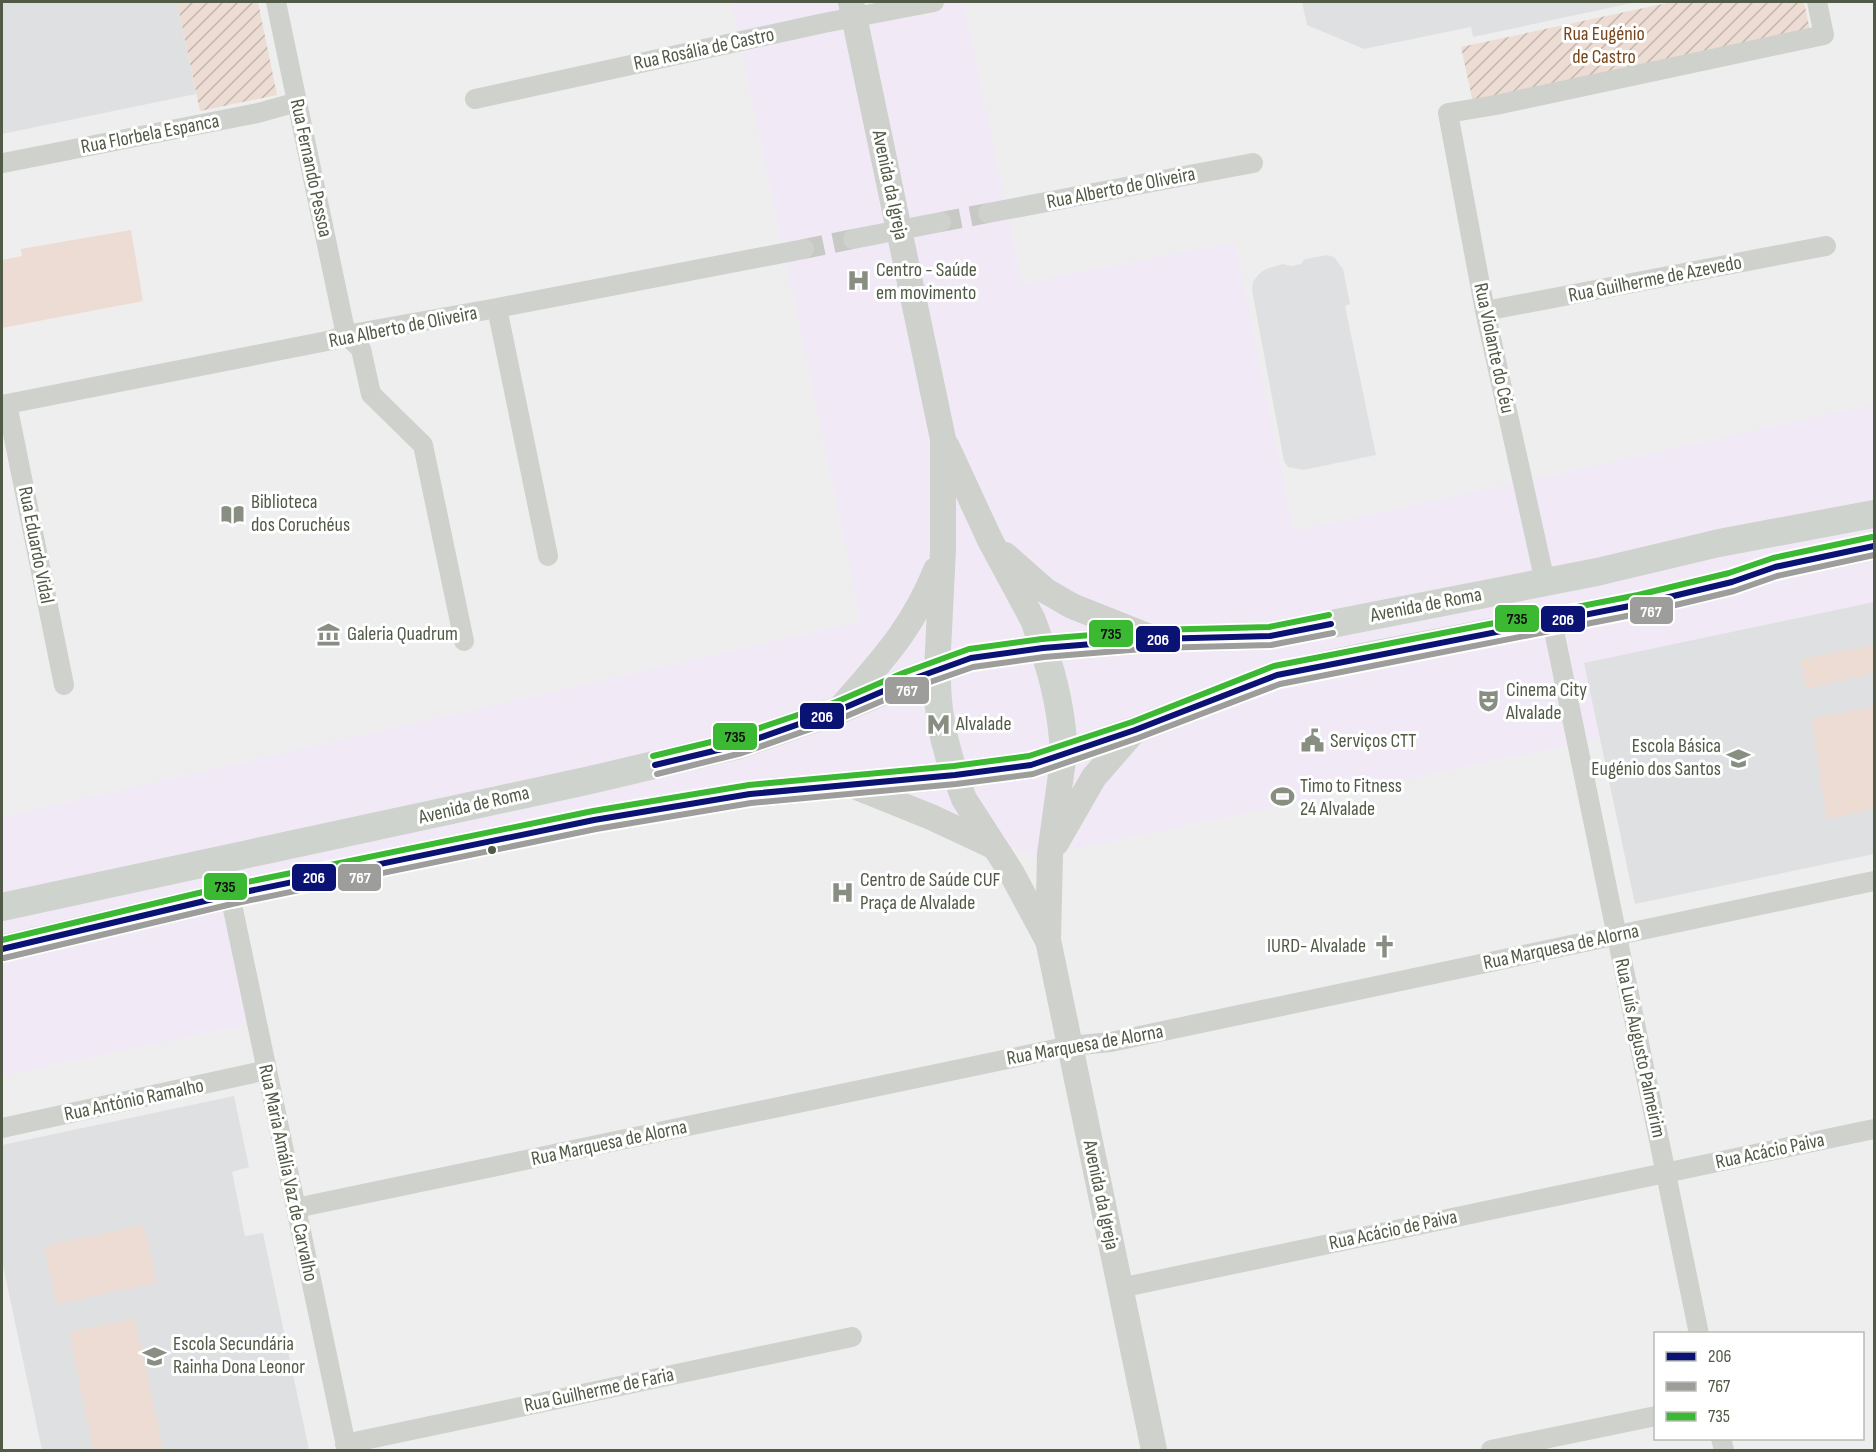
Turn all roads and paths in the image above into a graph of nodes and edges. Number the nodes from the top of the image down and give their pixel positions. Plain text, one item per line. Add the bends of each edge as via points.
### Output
1 (276, 2) edge
2 (934, 2) edge
3 (1817, 2) edge
4 (853, 9) edge
5 (475, 99) dead end
6 (297, 102) junction
7 (3, 163) edge
8 (1254, 163) dead end
9 (988, 213) tunnel mouth
10 (941, 222) tunnel mouth
11 (900, 230) junction
12 (853, 239) tunnel mouth
13 (1826, 246) dead end
14 (804, 249) tunnel mouth
15 (498, 308) junction
16 (1485, 311) junction
17 (346, 335) junction
18 (4, 404) edge
19 (943, 439) junction
20 (1875, 514) edge
21 (990, 540) junction
22 (1875, 546) edge
23 (943, 550) junction
24 (548, 556) dead end
25 (1545, 582) junction
26 (1552, 621) junction
27 (1155, 639) junction
28 (464, 641) dead end
29 (1043, 648) junction
30 (937, 670) junction
31 (64, 685) dead end
32 (839, 710) junction
33 (1135, 730) junction
34 (1064, 753) junction
35 (955, 775) junction
36 (849, 783) junction
37 (993, 846) junction
38 (1050, 854) junction
39 (222, 860) junction
40 (1875, 881) edge
41 (230, 895) junction
42 (2, 907) edge
43 (1617, 935) junction
44 (1048, 940) junction
45 (2, 949) edge
46 (1070, 1046) junction
47 (267, 1070) junction
48 (2, 1128) edge
49 (1875, 1129) edge
50 (1666, 1173) junction
51 (296, 1208) junction
52 (1120, 1288) junction
53 (1699, 1332) edge
54 (852, 1337) dead end
55 (1654, 1416) edge
56 (346, 1447) edge
57 (1154, 1450) edge
58 (1491, 1450) edge

1 - 6 street, Rua Fernando Pessoa
2 - 4 street, Rua Rosália de Castro
3 - 16 street, Rua Violante do Céu via 1824,35 1448,113
4 - 5 street, Rua Rosália de Castro
4 - 11 street, Avenida da Igreja
6 - 7 street, Rua Florbela Espanca
6 - 17 street, Rua Fernando Pessoa
8 - 9 street, Rua Alberto de Oliveira
10 - 11 street
11 - 12 street
11 - 19 street, Avenida da Igreja
13 - 16 street, Rua Guilherme de Azevedo
14 - 15 street, Rua Alberto de Oliveira
15 - 17 street, Rua Alberto de Oliveira
15 - 24 street
16 - 25 street, Rua Violante do Céu
17 - 18 street, Rua Alberto de Oliveira
17 - 28 street via 361,349 371,394 423,445
18 - 31 street, Rua Eduardo Vidal
19 - 21 street, Avenida da Igreja
19 - 23 street, Avenida da Igreja
20 - 25 main road, Avenida de Roma via 1719,543
21 - 27 street via 1046,591 1072,606
21 - 29 street, Avenida da Igreja via 1033,620
22 - 26 main road, Avenida de Roma via 1775,567 1732,582 1640,604
23 - 30 street, Avenida da Igreja
23 - 32 street via 910,625
25 - 26 main road
25 - 27 main road, Avenida de Roma via 1270,636
26 - 33 main road, Avenida de Roma via 1277,675
26 - 43 street, Rua Luís Augusto Palmeirim
27 - 29 main road, Avenida de Roma
29 - 30 main road, Avenida de Roma via 971,658
29 - 34 main road via 1053,675
30 - 32 main road, Avenida de Roma
30 - 35 main road via 936,697
32 - 39 main road, Avenida de Roma via 739,745
33 - 34 main road, Avenida de Roma
33 - 38 street via 1094,777
34 - 35 main road, Avenida de Roma via 1031,765
34 - 38 street, Avenida da Igreja
35 - 36 main road, Avenida de Roma
35 - 37 street, Avenida da Igreja via 964,799
36 - 37 street
36 - 41 main road, Avenida de Roma via 750,794 594,820
37 - 44 street, Avenida da Igreja
38 - 44 street, Avenida da Igreja
39 - 41 main road
39 - 42 main road, Avenida de Roma
40 - 43 street, Rua Marquesa de Alorna
41 - 45 main road, Avenida de Roma
41 - 47 street, Rua Maria Amália Vaz de Carvalho
43 - 46 street, Rua Marquesa de Alorna via 1111,1042
43 - 50 street, Rua Luís Augusto Palmeirim
44 - 46 street, Avenida da Igreja
46 - 51 street, Rua Marquesa de Alorna
46 - 52 street, Avenida da Igreja
47 - 48 street, Rua António Ramalho
47 - 51 street, Rua Maria Amália Vaz de Carvalho
49 - 50 street, Rua Acácio Paiva
50 - 52 street, Rua Acácio de Paiva
50 - 53 street, Rua Luís Augusto Palmeirim
51 - 56 street, Rua Maria Amália Vaz de Carvalho
52 - 57 street, Avenida da Igreja
54 - 56 street, Rua Guilherme de Faria
55 - 58 street

